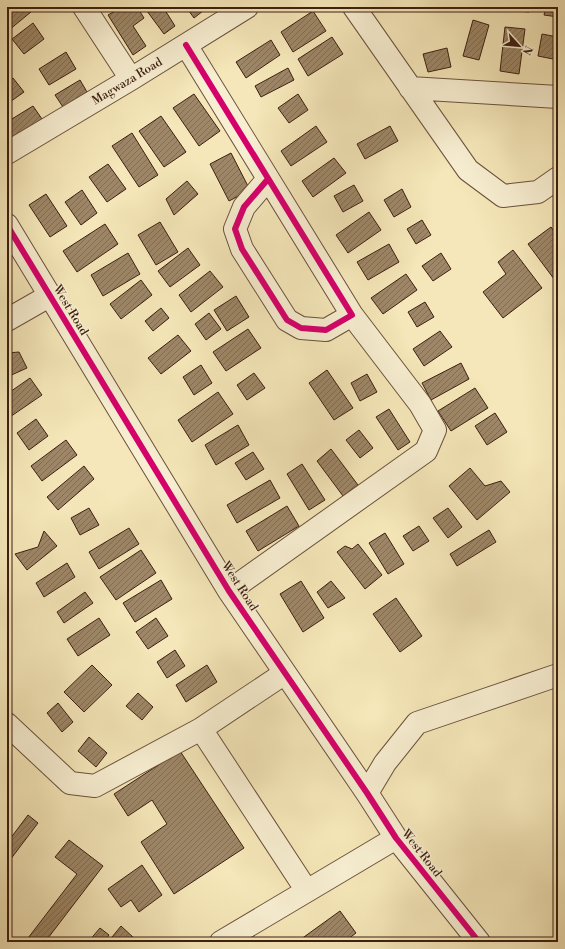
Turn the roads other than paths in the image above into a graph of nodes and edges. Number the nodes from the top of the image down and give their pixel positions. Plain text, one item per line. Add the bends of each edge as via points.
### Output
1 (84, 7) edge
2 (247, 7) edge
3 (354, 7) edge
4 (186, 45) junction
5 (131, 79) junction
6 (410, 88) junction
7 (558, 97) edge
8 (7, 153) edge
9 (558, 178) edge
10 (268, 179) junction
11 (7, 225) edge
12 (49, 296) junction
13 (352, 315) junction
14 (7, 320) edge
15 (230, 591) junction
16 (285, 673) junction
17 (558, 675) edge
18 (7, 724) edge
19 (201, 730) junction
20 (367, 793) junction
21 (396, 838) junction
22 (307, 891) junction
23 (221, 942) edge
24 (479, 942) edge

1 - 5 street
2 - 4 street, Magwaza Road
3 - 6 street
4 - 5 street, Magwaza Road
4 - 10 street
5 - 8 street, Magwaza Road
6 - 7 street
6 - 9 street via 468,170 503,196 538,192
10 - 13 street
10 - 13 street via 244,207 235,229 242,248 287,320 301,328 326,330
11 - 12 street, West Road
12 - 14 street
12 - 15 street, West Road
13 - 15 street via 420,404 435,430 426,451
15 - 16 street, West Road
16 - 19 street
16 - 20 street, West Road
17 - 20 street via 417,722 385,763
18 - 19 street via 70,783 95,786
19 - 22 street
20 - 21 street, West Road
21 - 22 street
21 - 24 street, West Road
22 - 23 street

